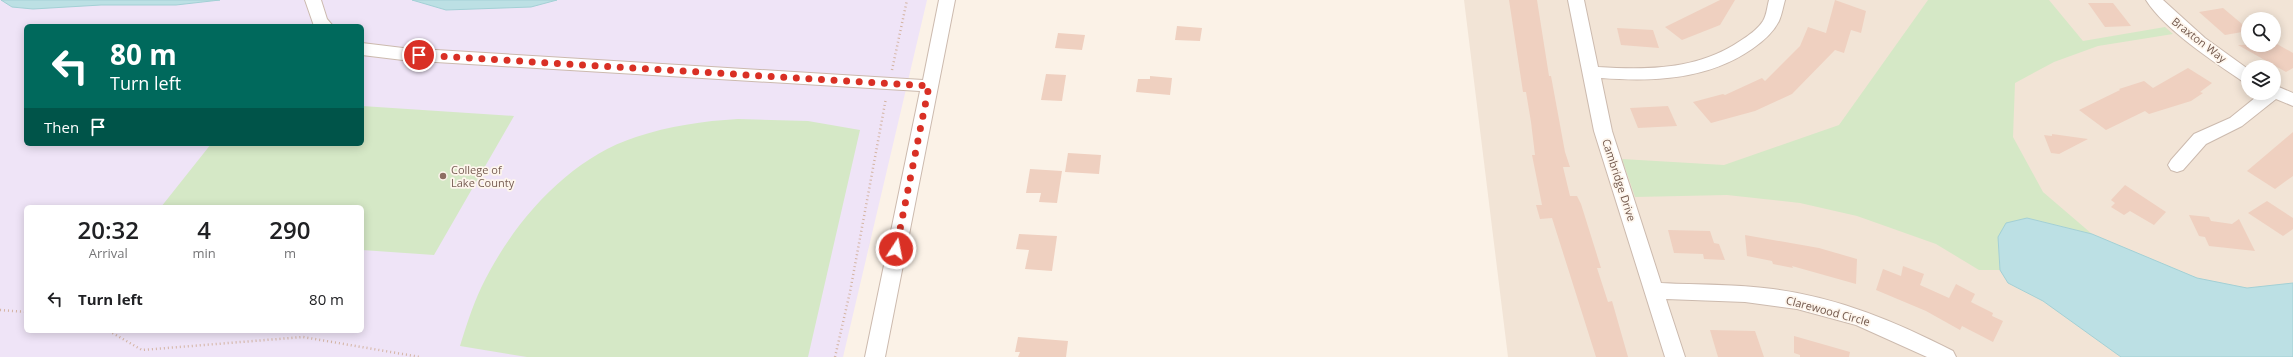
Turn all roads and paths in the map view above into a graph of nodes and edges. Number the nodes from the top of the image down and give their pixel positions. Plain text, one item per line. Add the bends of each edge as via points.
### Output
1 (313, 0) edge
2 (907, 0) edge
3 (947, 0) edge
4 (1576, 0) edge
5 (1777, 0) edge
6 (2154, 0) edge
7 (322, 24) edge
8 (364, 49) edge
9 (1590, 72) junction
10 (2241, 72) edge
11 (888, 84) junction
12 (929, 86) junction
13 (2281, 95) edge
14 (2264, 100) edge
15 (2293, 100) edge
16 (2177, 165) dead end
17 (1655, 291) junction
18 (0, 310) edge
19 (24, 312) edge
20 (112, 333) edge
21 (420, 357) edge
22 (835, 357) edge
23 (875, 357) edge
24 (1675, 357) edge
25 (1946, 357) edge

1 - 7 street
2 - 11 path
3 - 12 street
4 - 9 street, Cambridge Drive
5 - 9 street via 1772,18 1760,34 1739,51 1716,62 1692,70 1661,74
6 - 10 street, Braxton Way via 2192,37
8 - 11 street via 403,54
9 - 17 street, Cambridge Drive via 1603,131
11 - 12 street
11 - 22 path via 850,292
12 - 23 street
13 - 15 street
14 - 16 street via 2236,122 2200,139
17 - 24 street, Cambridge Drive
17 - 25 street, Clarewood Circle via 1744,294 1809,303 1859,317 1907,336
18 - 19 path
20 - 21 path via 142,350 303,337

